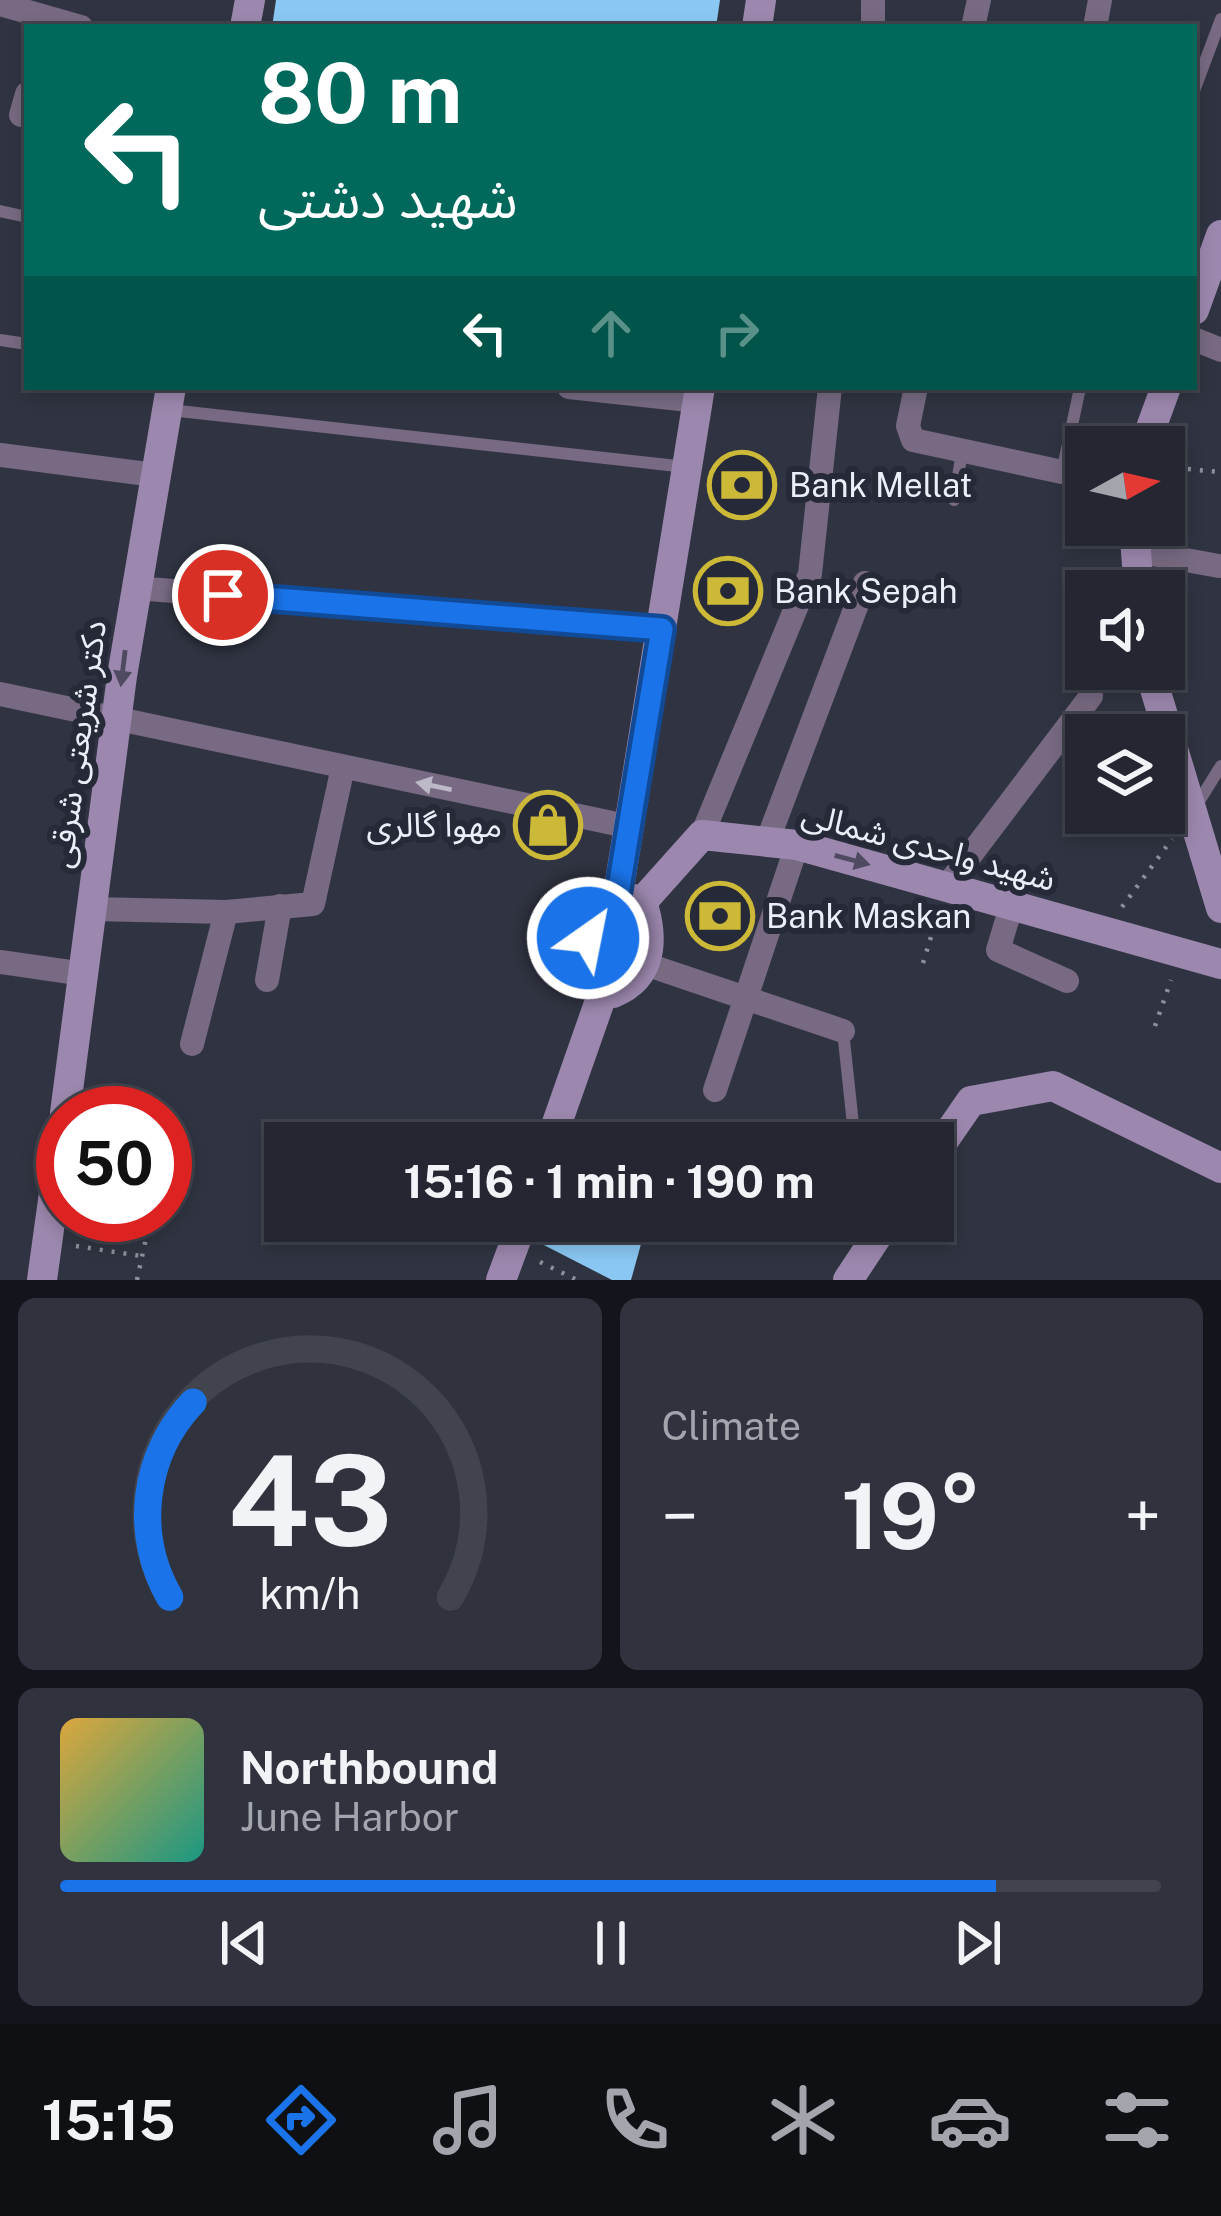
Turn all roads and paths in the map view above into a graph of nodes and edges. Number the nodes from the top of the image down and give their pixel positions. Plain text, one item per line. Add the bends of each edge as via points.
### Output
1 (0, 4) edge
2 (1221, 19) edge
3 (47, 22) edge
4 (1197, 83) edge
5 (1221, 236) edge
6 (1215, 266) edge
7 (1197, 304) edge
8 (625, 390) edge
9 (830, 390) edge
10 (915, 390) edge
11 (1080, 390) edge
12 (1165, 390) edge
13 (699, 394) edge
14 (169, 398) edge
15 (1152, 426) edge
16 (962, 452) junction
17 (0, 455) edge
18 (687, 467) junction
19 (1185, 469) edge
20 (1062, 472) joint
21 (1221, 472) edge
22 (155, 475) junction
23 (954, 500) dead end
24 (1159, 546) edge
25 (1219, 566) edge
26 (865, 583) dead end
27 (135, 588) junction
28 (662, 629) junction
29 (1155, 690) edge
30 (0, 694) edge
31 (1090, 696) dead end
32 (118, 719) junction
33 (1221, 766) edge
34 (343, 767) junction
35 (1192, 812) junction
36 (631, 827) junction
37 (702, 835) junction
38 (782, 843) junction
39 (947, 886) junction
40 (630, 898) junction
41 (1012, 904) junction
42 (280, 906) junction
43 (1221, 908) edge
44 (92, 909) junction
45 (226, 912) junction
46 (1104, 931) junction
47 (1180, 952) junction
48 (0, 962) edge
49 (923, 963) dead end
50 (646, 964) junction
51 (1221, 964) edge
52 (84, 974) junction
53 (267, 980) dead end
54 (1067, 981) dead end
55 (602, 992) junction
56 (749, 997) junction
57 (1155, 1026) dead end
58 (843, 1031) joint
59 (192, 1044) dead end
60 (69, 1086) edge
61 (715, 1090) dead end
62 (557, 1122) edge
63 (853, 1122) edge
64 (954, 1126) edge
65 (1221, 1168) edge
66 (47, 1242) edge
67 (53, 1242) edge
68 (144, 1242) edge
69 (515, 1242) edge
70 (527, 1242) edge
71 (877, 1242) edge
72 (141, 1256) junction
73 (859, 1278) edge
74 (42, 1280) edge
75 (137, 1280) edge
76 (501, 1280) edge
77 (577, 1280) edge

1 - 3 street
2 - 4 lane
5 - 6 main road
6 - 7 main road
8 - 13 street
9 - 37 street via 810,574
10 - 16 street via 913,440
11 - 20 lane
12 - 15 main road
13 - 18 main road
14 - 18 lane
14 - 22 main road, دکتر شریعتی شرقی
16 - 20 street
16 - 23 lane
17 - 22 street
18 - 28 main road
19 - 21 path
22 - 27 main road, دکتر شریعتی شرقی
24 - 25 street
26 - 38 street
27 - 28 street
27 -> 32 main road, دکتر شریعتی شرقی
28 - 36 main road
29 - 35 main road
30 - 32 street
31 - 39 street
32 - 34 street
32 - 44 main road, دکتر شریعتی شرقی
33 - 35 lane
36 -> 34 street
34 - 42 street via 313,904
35 - 43 main road
35 - 46 path
36 - 40 main road
37 - 38 main road, شهید واحدی شمالی
37 - 40 main road
38 -> 39 main road, شهید واحدی شمالی
38 - 56 street
39 - 41 main road, شهید واحدی شمالی
39 - 49 path
40 - 50 main road via 650,937
40 - 55 main road via 603,901 589,926 589,972
41 - 46 main road, شهید واحدی شمالی
41 - 54 street via 998,950
42 - 45 street
42 - 53 street
44 - 45 street
44 - 52 main road, دکتر شریعتی شرقی
45 - 59 street
46 - 47 main road, شهید واحدی شمالی
47 - 51 main road, شهید واحدی شمالی
47 - 57 path
48 - 52 street
50 - 55 main road via 623,989
50 - 56 street
52 - 60 main road, دکتر شریعتی شرقی
55 - 62 main road
56 - 58 street
56 - 61 street
58 - 63 lane
64 - 65 main road via 971,1101 1053,1086
66 - 74 main road
67 - 72 path
68 - 72 path
69 - 76 main road
70 - 77 path
71 - 73 main road
72 - 75 path

